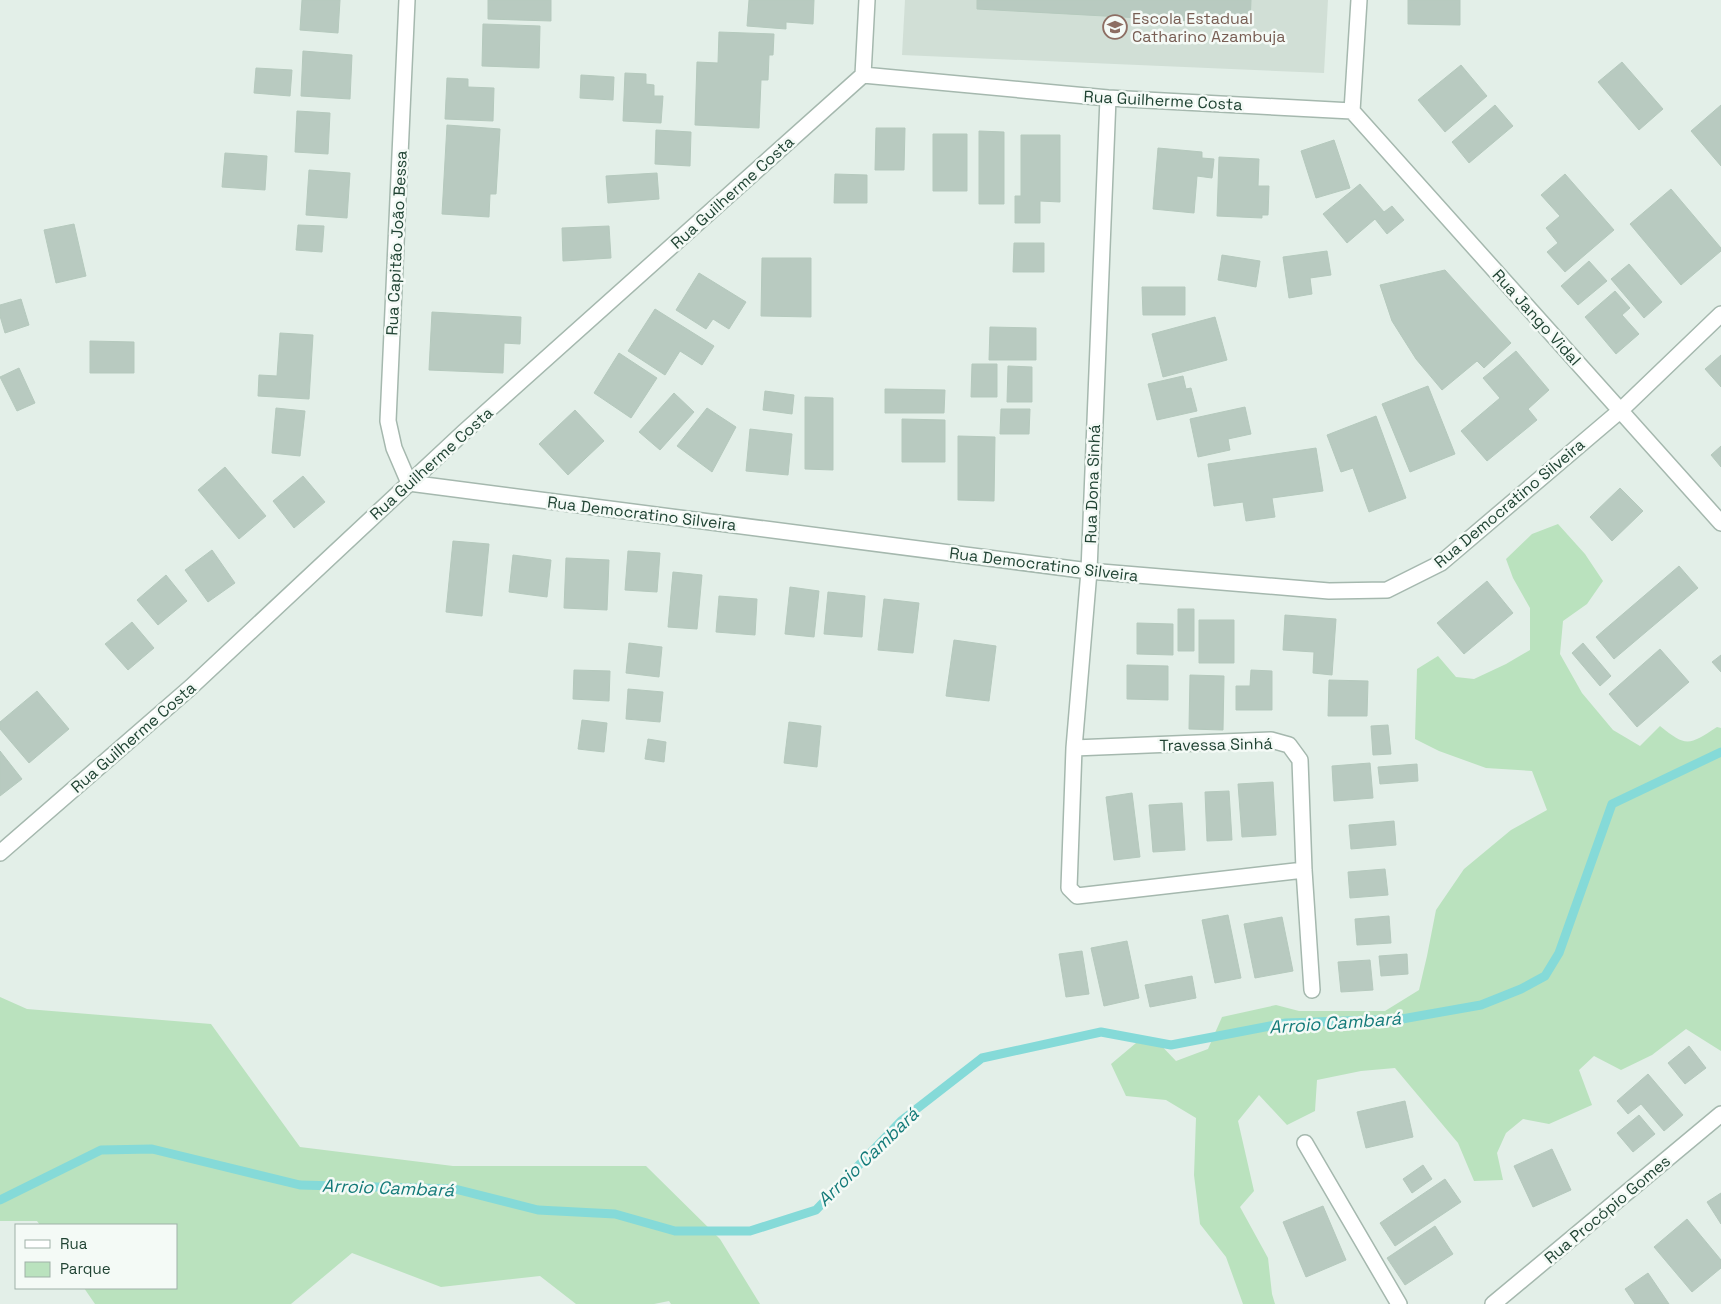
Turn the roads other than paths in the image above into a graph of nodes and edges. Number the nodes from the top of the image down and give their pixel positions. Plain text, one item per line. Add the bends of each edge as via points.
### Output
1 (407, 0) edge
2 (867, 0) edge
3 (1359, 0) edge
4 (863, 75) junction
5 (1108, 98) junction
6 (1352, 111) junction
7 (1721, 314) edge
8 (1621, 410) junction
9 (409, 482) junction
10 (1721, 523) edge
11 (1089, 571) junction
12 (1074, 748) junction
13 (0, 853) edge
14 (1304, 870) junction
15 (1312, 990) dead end
16 (1721, 1114) edge
17 (1305, 1144) dead end
18 (1400, 1304) edge
19 (1493, 1304) edge

1 - 9 street, Rua Capitão João Bessa via 388,421 394,448
2 - 4 street
3 - 6 street
4 - 5 street, Rua Guilherme Costa
4 - 9 street, Rua Guilherme Costa
5 - 6 street, Rua Guilherme Costa
5 - 11 street, Rua Dona Sinhá
6 - 8 street, Rua Jango Vidal
7 - 8 street, Rua Democratino Silveira
8 - 10 street, Rua Jango Vidal
8 - 11 street, Rua Democratino Silveira via 1441,563 1387,590 1329,591
9 - 11 street, Rua Democratino Silveira
9 - 13 street, Rua Guilherme Costa via 191,687
11 - 12 street, Rua Dona Sinhá
12 - 14 street, Travessa Sinhá via 1270,740 1289,745 1300,760
12 - 14 street, Rua Dona Sinhá via 1069,888 1076,896
14 - 15 street, Travessa Sinhá
16 - 19 street, Rua Procópio Gomes
17 - 18 street

